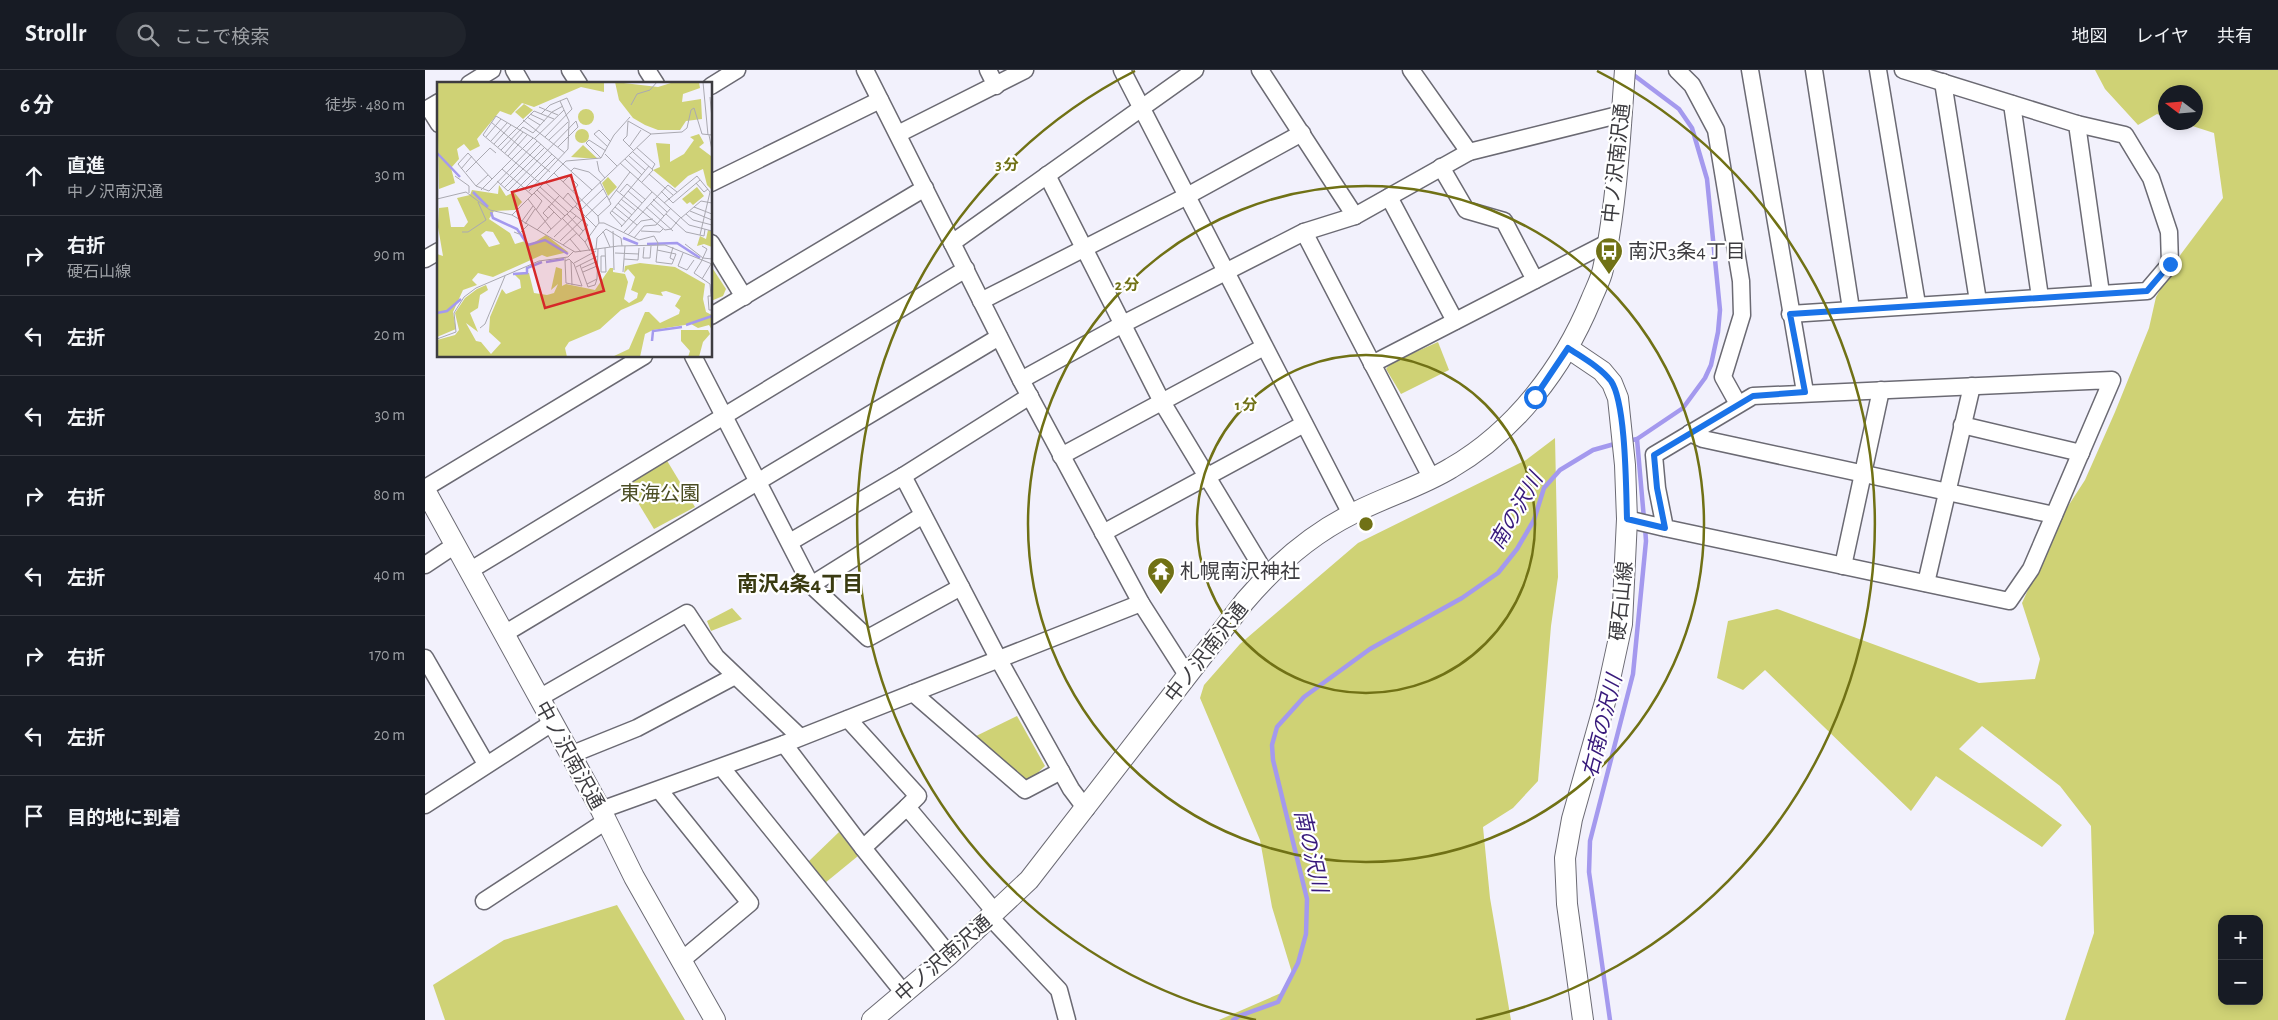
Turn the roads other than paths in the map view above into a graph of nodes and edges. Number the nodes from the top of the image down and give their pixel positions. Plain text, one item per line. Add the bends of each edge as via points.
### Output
1 (492, 70) edge
2 (513, 70) edge
3 (570, 70) edge
4 (647, 70) edge
5 (737, 70) edge
6 (865, 70) edge
7 (988, 70) edge
8 (1025, 70) edge
9 (1122, 70) edge
10 (1195, 70) edge
11 (1260, 70) edge
12 (1411, 70) edge
13 (1677, 70) edge
14 (1750, 70) edge
15 (1814, 70) edge
16 (1878, 70) edge
17 (1903, 70) edge
18 (1625, 76) edge
19 (472, 82) edge
20 (521, 82) edge
21 (578, 82) edge
22 (655, 82) edge
23 (1943, 82) junction
24 (713, 85) edge
25 (996, 86) junction
26 (880, 100) junction
27 (437, 103) edge
28 (2012, 104) junction
29 (1142, 109) junction
30 (1622, 114) junction
31 (437, 121) edge
32 (2077, 124) junction
33 (1302, 133) junction
34 (898, 134) junction
35 (1469, 152) junction
36 (1441, 167) junction
37 (1047, 175) junction
38 (713, 182) edge
39 (925, 188) junction
40 (1187, 196) junction
41 (1389, 197) junction
42 (1355, 216) junction
43 (1304, 232) junction
44 (952, 243) junction
45 (1607, 243) junction
46 (713, 246) edge
47 (1084, 249) junction
48 (437, 252) edge
49 (425, 259) edge
50 (966, 270) junction
51 (1226, 273) junction
52 (1535, 280) junction
53 (2101, 293) junction
54 (744, 296) junction
55 (2040, 297) junction
56 (981, 301) junction
57 (1978, 301) junction
58 (1917, 304) junction
59 (1851, 308) junction
60 (1790, 314) junction
61 (713, 315) edge
62 (1455, 321) junction
63 (1123, 324) junction
64 (999, 336) junction
65 (1264, 347) junction
66 (1568, 348) junction
67 (641, 358) edge
68 (694, 358) edge
69 (1372, 364) junction
70 (1021, 380) junction
71 (1972, 386) junction
72 (1881, 390) junction
73 (1805, 392) junction
74 (1030, 396) junction
75 (1162, 402) junction
76 (1738, 404) junction
77 (724, 415) junction
78 (1304, 424) junction
79 (1963, 425) junction
80 (1690, 434) junction
81 (2081, 453) junction
82 (1061, 456) junction
83 (1863, 474) junction
84 (903, 476) junction
85 (1205, 477) junction
86 (1431, 479) junction
87 (758, 480) junction
88 (425, 489) edge
89 (1947, 491) junction
90 (1351, 514) junction
91 (923, 515) junction
92 (2054, 515) junction
93 (1627, 519) junction
94 (1665, 528) junction
95 (1103, 533) junction
96 (790, 542) junction
97 (455, 545) junction
98 (425, 565) edge
99 (1843, 566) junction
100 (469, 571) junction
101 (1267, 576) junction
102 (1926, 584) junction
103 (811, 585) junction
104 (961, 587) junction
105 (1141, 603) junction
106 (504, 634) junction
107 (425, 658) edge
108 (999, 660) junction
109 (1187, 675) junction
110 (735, 676) junction
111 (913, 693) junction
112 (539, 698) junction
113 (848, 719) junction
114 (552, 723) junction
115 (800, 737) junction
116 (784, 744) junction
117 (570, 755) junction
118 (486, 764) junction
119 (722, 768) junction
120 (1061, 771) junction
121 (660, 791) junction
122 (425, 805) edge
123 (907, 806) junction
124 (1086, 810) junction
125 (604, 816) junction
126 (863, 848) junction
127 (484, 901) dead end
128 (993, 915) junction
129 (949, 954) junction
130 (682, 960) junction
131 (903, 992) junction
132 (1066, 1013) edge
133 (715, 1020) edge
134 (872, 1020) edge
135 (1583, 1020) edge

1 - 19 street
2 - 20 street
3 - 21 street
4 - 22 street
5 - 24 street
6 - 26 street
7 - 25 street
8 - 25 street
9 - 29 street
10 - 29 street
11 - 33 street
12 - 35 street
13 - 76 street via 1692,85 1716,130 1741,281 1742,315 1723,377
14 - 60 street
15 - 59 street
16 - 58 street
17 - 23 street
18 - 30 street, 中ノ沢南沢通
23 - 28 street
23 - 57 street
25 - 34 street
26 - 34 street
26 - 38 street
27 - 31 street via 429,108
28 - 32 street
28 - 55 street
29 - 37 street
29 - 40 street
30 - 35 street
30 - 45 street, 中ノ沢南沢通
32 - 53 street
32 - 53 street via 2125,134 2151,178 2169,232 2170,264 2147,291
33 - 40 street
33 - 42 street
34 - 39 street
35 - 36 street
36 - 41 street
36 - 52 street via 1466,210 1504,221
37 - 44 street
37 - 47 street
39 - 44 street
39 - 54 street
40 - 47 street
40 - 51 street
41 - 42 street
41 - 62 street
42 - 43 street
43 - 51 street
43 - 69 street
44 - 50 street
45 - 52 street
45 - 66 street, 中ノ沢南沢通 via 1603,270
46 - 54 street
47 - 56 street
47 - 63 street
48 - 49 street
50 - 56 street
50 - 77 street
51 - 63 street
51 - 65 street
52 - 62 street
53 - 55 street
54 - 61 street
55 - 57 street
56 - 64 street
57 - 58 street
58 - 59 street
59 - 60 street
60 - 73 street
62 - 69 street
63 - 70 street
63 - 75 street
64 - 70 street
64 - 87 street
65 - 75 street
65 - 78 street
66 - 86 street, 中ノ沢南沢通 via 1535,397 1497,436 1453,468
66 - 93 street, 硬石山線 via 1602,371 1612,382 1618,398
67 - 88 street
68 - 77 street
69 - 86 street
70 - 74 street
71 - 72 street
71 - 79 street
71 - 81 street via 2112,380
72 - 73 street
72 - 83 street
73 - 76 street via 1753,396
74 - 82 street
74 - 84 street
75 - 82 street
75 - 85 street
76 - 80 street
77 - 87 street
77 - 100 street
78 - 85 street
78 - 90 street
79 - 81 street
79 - 89 street
80 - 83 street
80 - 94 street via 1654,455
81 - 92 street
82 - 95 street
83 - 89 street
83 - 99 street
84 - 91 street
84 - 96 street
85 - 95 street
85 - 101 street
86 - 90 street, 中ノ沢南沢通
87 - 96 street
87 - 106 street
88 - 97 street, 中ノ沢南沢通
89 - 92 street
89 - 102 street
90 - 101 street, 中ノ沢南沢通 via 1306,542
91 - 103 street
91 - 104 street
92 - 102 street via 2031,569 2009,601
93 - 94 street
93 - 135 street, 硬石山線 via 1622,624 1565,858 1567,904
94 - 99 street
95 - 105 street
96 - 103 street
97 - 98 street
97 - 100 street, 中ノ沢南沢通
99 - 102 street
100 - 106 street, 中ノ沢南沢通
101 - 109 street, 中ノ沢南沢通
103 - 104 street via 868,638
104 - 108 street
105 - 108 street
105 - 109 street
106 - 112 street, 中ノ沢南沢通
107 - 118 street
108 - 111 street
108 - 120 street
109 - 124 street, 中ノ沢南沢通
110 - 112 street via 716,656 687,613
110 - 115 street
110 - 117 street via 637,728
111 - 113 street
111 - 120 street via 1025,790
112 - 114 street, 中ノ沢南沢通
113 - 115 street
113 - 123 street via 918,796
114 - 117 street, 中ノ沢南沢通
114 - 118 street
115 - 116 street
116 - 119 street
116 - 126 street
117 - 125 street, 中ノ沢南沢通
118 - 122 street
119 - 121 street
119 - 131 street
120 - 124 street
121 - 125 street
121 - 130 street via 750,903
123 - 126 street
123 - 128 street
124 - 128 street, 中ノ沢南沢通 via 1029,880
125 - 127 street
125 - 130 street, 中ノ沢南沢通 via 634,877
126 - 129 street
128 - 129 street, 中ノ沢南沢通
128 - 132 street via 1059,990
129 - 131 street, 中ノ沢南沢通
130 - 133 street, 中ノ沢南沢通
131 - 134 street, 中ノ沢南沢通

